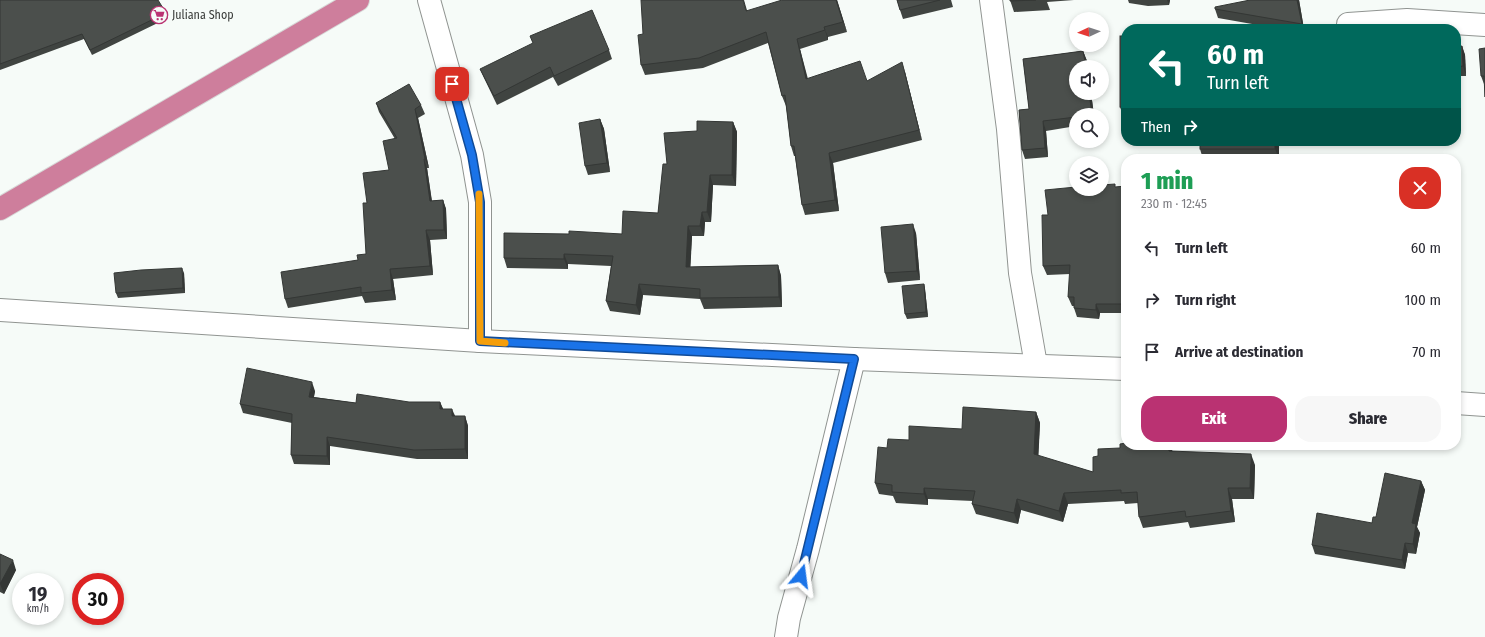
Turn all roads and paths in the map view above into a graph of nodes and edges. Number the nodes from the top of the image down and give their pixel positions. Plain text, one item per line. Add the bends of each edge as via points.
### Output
1 (358, 0) edge
2 (429, 0) edge
3 (991, 0) edge
4 (1348, 24) dead end
5 (1485, 25) edge
6 (0, 209) edge
7 (0, 310) edge
8 (480, 341) junction
9 (854, 359) junction
10 (1036, 365) junction
11 (1121, 369) edge
12 (1461, 403) edge
13 (1485, 405) edge
14 (788, 628) edge

1 - 6 highway
2 - 8 street via 472,155 480,202
3 - 10 street via 1008,129 1020,273
4 - 5 street via 1407,20
7 - 8 street
8 - 9 street
9 - 10 street
9 - 14 street
10 - 11 street
12 - 13 street

